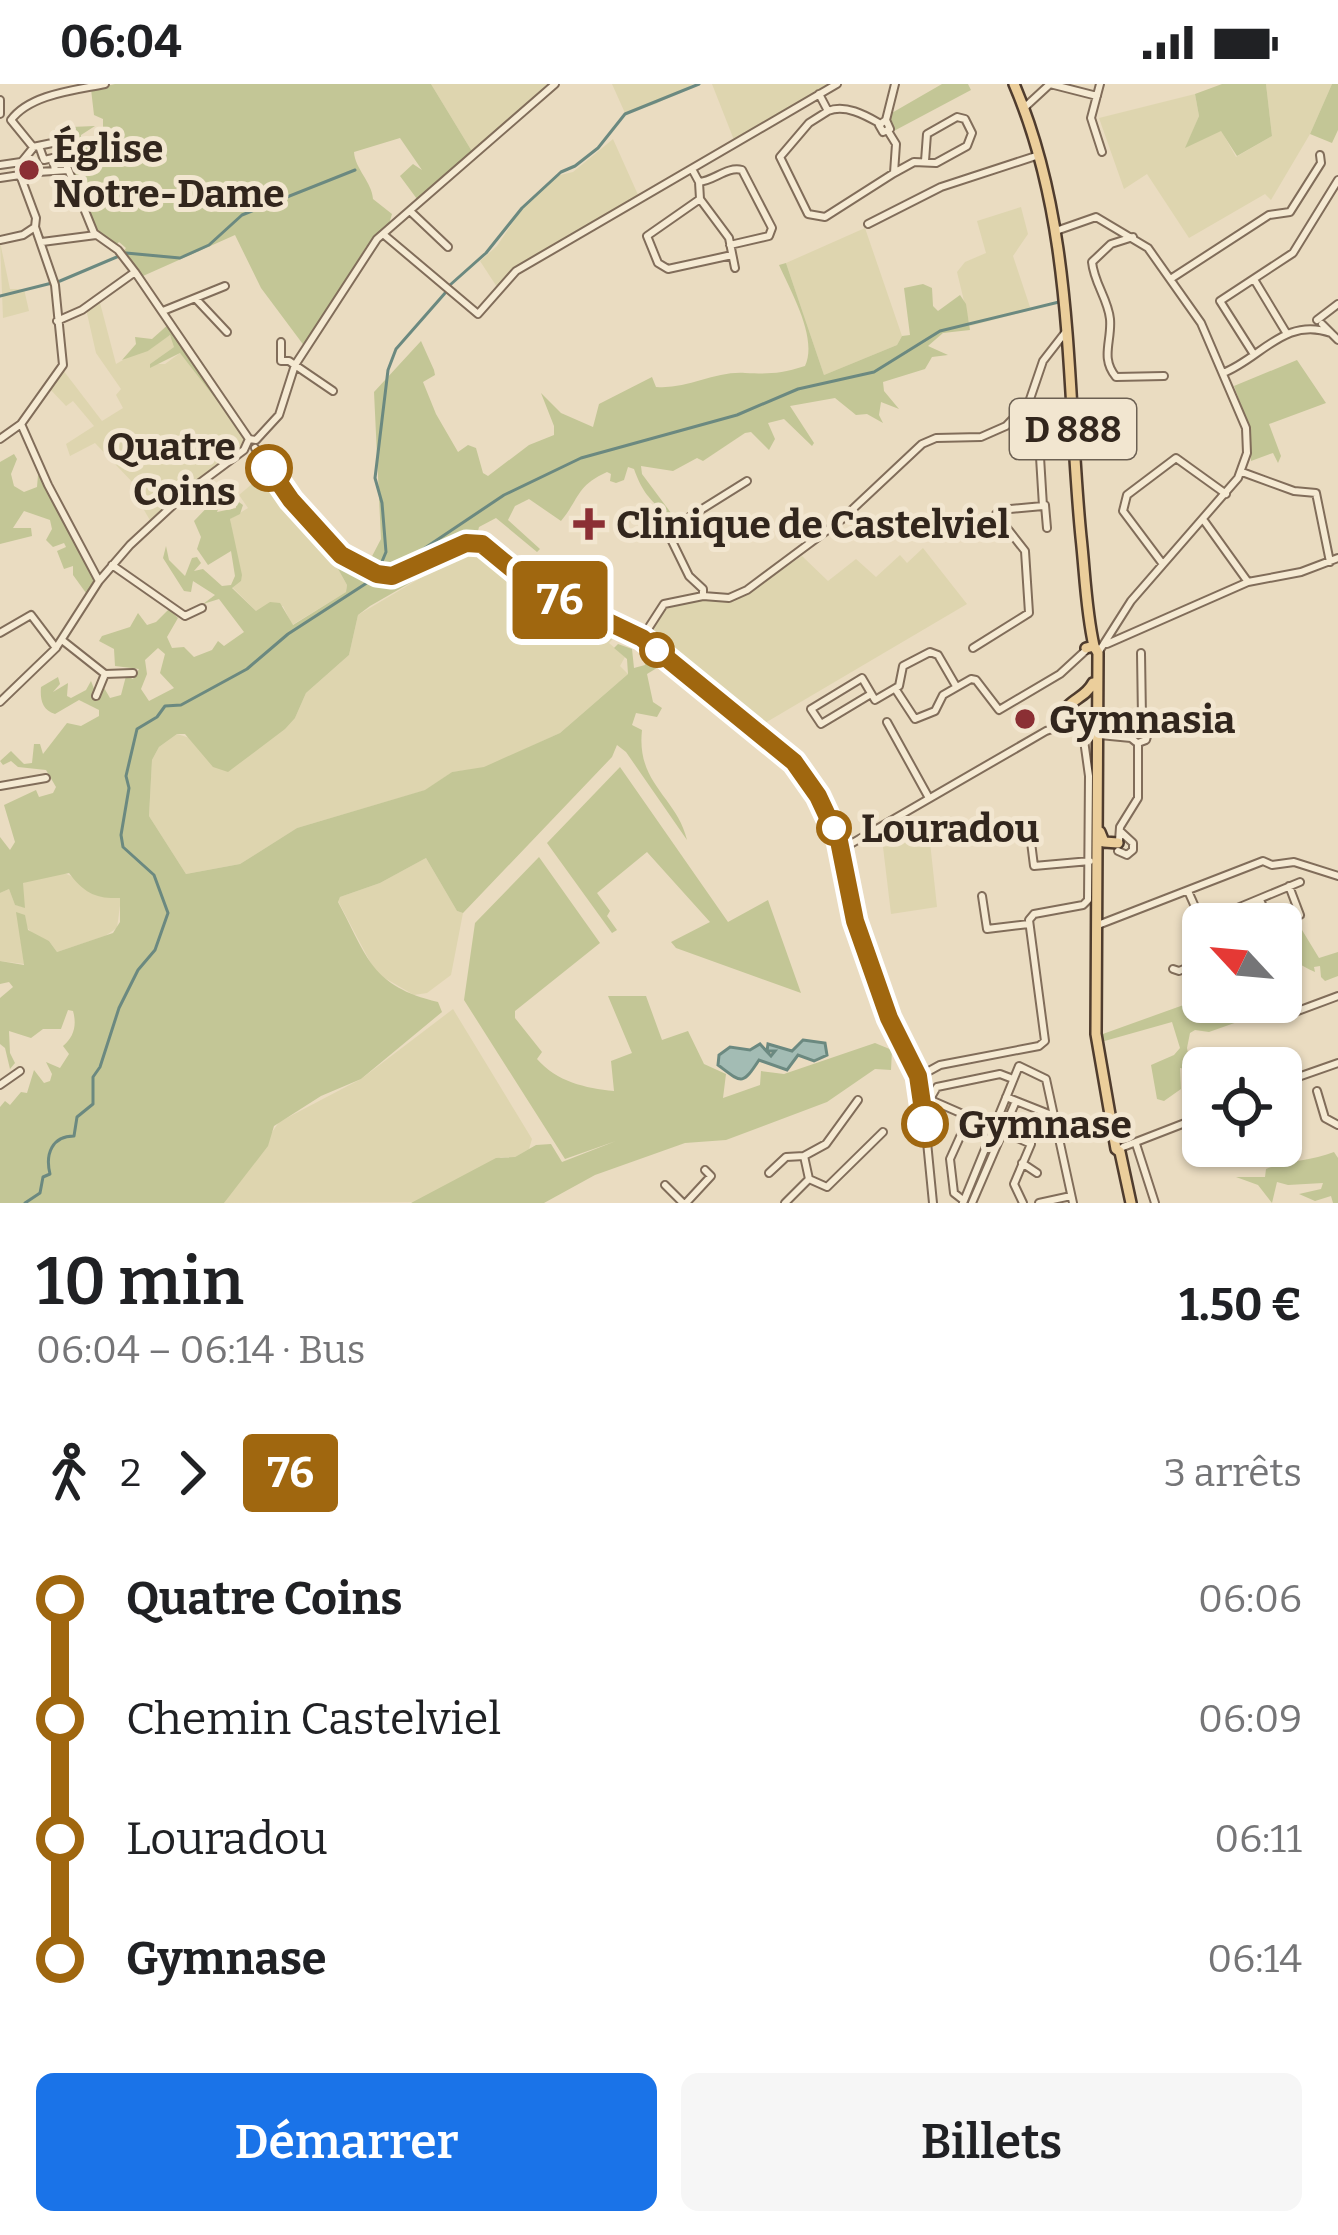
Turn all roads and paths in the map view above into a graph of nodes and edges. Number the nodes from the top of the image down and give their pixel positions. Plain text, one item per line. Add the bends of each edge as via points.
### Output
1 (105, 84) edge
2 (555, 84) edge
3 (837, 84) edge
4 (895, 84) edge
5 (1015, 84) edge
6 (1099, 89) edge
7 (819, 94) junction
8 (0, 100) edge
9 (1025, 103) junction
10 (828, 110) junction
11 (0, 115) edge
12 (11, 120) junction
13 (883, 122) junction
14 (36, 147) junction
15 (1102, 152) dead end
16 (1039, 155) junction
17 (1320, 155) dead end
18 (53, 157) junction
19 (925, 161) junction
20 (21, 162) junction
21 (0, 165) edge
22 (692, 169) junction
23 (68, 170) junction
24 (55, 171) junction
25 (894, 173) junction
26 (20, 175) junction
27 (0, 178) edge
28 (1338, 180) edge
29 (699, 182) junction
30 (700, 199) junction
31 (410, 211) junction
32 (868, 224) dead end
33 (35, 227) junction
34 (1121, 230) junction
35 (1056, 231) junction
36 (383, 234) junction
37 (96, 235) junction
38 (1133, 237) junction
39 (0, 240) edge
40 (42, 242) junction
41 (1115, 243) junction
42 (730, 245) junction
43 (448, 247) dead end
44 (732, 255) junction
45 (735, 268) dead end
46 (135, 272) junction
47 (1172, 278) junction
48 (1254, 280) junction
49 (226, 286) dead end
50 (196, 298) junction
51 (1220, 301) junction
52 (1338, 304) edge
53 (1212, 307) dead end
54 (163, 311) junction
55 (57, 321) junction
56 (1317, 324) junction
57 (227, 332) dead end
58 (1287, 334) junction
59 (1065, 339) junction
60 (1338, 340) edge
61 (281, 342) dead end
62 (1253, 353) junction
63 (295, 365) junction
64 (1223, 373) junction
65 (1164, 376) dead end
66 (332, 391) dead end
67 (1012, 422) junction
68 (21, 424) junction
69 (0, 439) edge
70 (252, 443) junction
71 (1242, 472) junction
72 (746, 482) dead end
73 (1226, 494) junction
74 (1045, 501) junction
75 (1204, 520) junction
76 (1047, 528) dead end
77 (1334, 560) edge
78 (1163, 564) junction
79 (112, 565) junction
80 (99, 581) junction
81 (1248, 582) junction
82 (703, 596) junction
83 (202, 608) dead end
84 (0, 633) edge
85 (642, 638) junction
86 (62, 640) junction
87 (1107, 644) junction
88 (56, 648) junction
89 (973, 648) dead end
90 (1091, 652) junction
91 (1141, 653) dead end
92 (133, 673) dead end
93 (105, 674) junction
94 (1095, 678) junction
95 (956, 686) junction
96 (896, 690) junction
97 (871, 694) junction
98 (97, 696) dead end
99 (1141, 701) junction
100 (0, 702) edge
101 (1097, 721) junction
102 (887, 722) dead end
103 (1064, 723) junction
104 (1083, 733) junction
105 (1136, 735) junction
106 (46, 778) dead end
107 (1097, 784) junction
108 (0, 786) edge
109 (929, 798) junction
110 (1030, 834) dead end
111 (1120, 841) junction
112 (842, 849) junction
113 (1093, 861) junction
114 (1338, 876) edge
115 (1300, 882) dead end
116 (1097, 885) junction
117 (1289, 886) junction
118 (1188, 891) junction
119 (982, 896) dead end
120 (1260, 898) junction
121 (1193, 903) edge
122 (1248, 903) edge
123 (1262, 903) edge
124 (1295, 903) edge
125 (1029, 924) junction
126 (1098, 925) junction
127 (1096, 952) junction
128 (1173, 969) dead end
129 (1182, 970) edge
130 (1338, 996) edge
131 (1302, 1009) edge
132 (1338, 1063) edge
133 (20, 1071) dead end
134 (1302, 1076) edge
135 (918, 1077) junction
136 (1014, 1079) junction
137 (0, 1085) edge
138 (1317, 1091) dead end
139 (922, 1097) junction
140 (1006, 1097) junction
141 (858, 1100) dead end
142 (1016, 1101) junction
143 (1054, 1116) junction
144 (968, 1117) junction
145 (1182, 1125) edge
146 (1338, 1125) edge
147 (1000, 1130) junction
148 (884, 1132) dead end
149 (1136, 1144) junction
150 (1120, 1148) junction
151 (804, 1156) junction
152 (1022, 1163) junction
153 (705, 1170) dead end
154 (769, 1173) dead end
155 (1037, 1173) dead end
156 (809, 1179) junction
157 (665, 1185) dead end
158 (1073, 1199) edge
159 (1130, 1201) edge
160 (681, 1202) edge
161 (967, 1202) edge
162 (785, 1203) edge
163 (932, 1203) edge
164 (1023, 1203) edge
165 (1039, 1203) edge
166 (1155, 1203) edge

1 - 12 street via 46,98
2 - 31 street
3 - 7 street
4 - 13 street
5 - 9 main road, D 888
6 - 9 street via 1050,84
6 - 15 street via 1091,124
7 - 10 street
7 - 22 street
8 - 11 street
9 - 16 main road, D 888
10 - 13 street
10 - 25 street via 780,157 808,214 825,217
11 - 12 street
12 - 14 street
13 - 25 street via 880,130 896,144
14 - 18 street
14 - 18 street via 56,141
14 - 20 street
16 - 32 street via 941,187
16 - 35 main road, D 888
17 - 47 street via 1290,212 1269,215
18 - 23 street
18 - 24 street
18 - 24 street via 41,172
19 - 19 street via 967,146 965,118 927,134
19 - 25 street
20 - 21 street
20 - 26 street
22 - 29 street
22 - 36 street via 516,271 478,314
23 - 24 street
23 - 37 street
26 - 27 street
26 - 33 street
28 - 48 street via 1293,253
29 - 30 street
29 - 42 street via 742,170 772,228 769,236
30 - 42 street
30 - 44 street via 647,236 658,263 668,269
31 - 36 street
31 - 43 street
33 - 39 street
33 - 40 street
34 - 35 street via 1094,217
34 - 38 street
34 - 41 street
35 - 59 main road, D 888
36 - 63 street
37 - 40 street
37 - 46 street
38 - 41 street
38 - 47 street
40 - 55 street
41 - 65 street via 1092,265 1109,314 1111,373
42 - 44 street
44 - 45 street
46 - 54 street
46 - 55 street
47 - 64 street
48 - 51 street
48 - 58 street
49 - 50 street
50 - 54 street
50 - 57 street
51 - 53 street
51 - 62 street
52 - 56 street
54 - 70 street
55 - 68 street via 63,368
56 - 58 street
56 - 60 street
58 - 62 street
59 - 67 street via 1049,351
59 - 90 main road, D 888
61 - 63 street via 279,358
62 - 64 street
63 - 66 street
63 - 70 street via 281,411
64 - 71 street via 1246,428
67 - 74 street via 1040,457
67 - 82 street via 982,437 926,441 760,583 729,598
68 - 69 street
68 - 80 street
70 - 79 street
70 - 85 street via 336,550 377,574 408,572 478,542 543,592
71 - 73 street
71 - 77 street via 1316,493
72 - 82 street via 667,531
73 - 75 street
73 - 78 street via 1176,458 1125,497 1123,512
74 - 76 street
74 - 89 street via 1038,509 996,512 1025,551 1029,613
75 - 78 street
75 - 81 street
77 - 81 street
78 - 87 street via 1121,613
79 - 80 street
79 - 83 street via 182,614
80 - 86 street
81 - 87 street
82 - 85 street via 660,606
84 - 88 street via 31,616
85 - 112 street via 794,762
86 - 88 street
86 - 93 street
87 - 90 street
88 - 100 street
90 - 94 main road, D 888
90 - 95 street via 999,710 976,680
91 - 99 street
92 - 93 street
93 - 98 street
94 - 101 main road, D 888
94 - 103 main road via 1068,703
95 - 96 street via 935,711 915,719
95 - 96 street via 930,652 901,669
96 - 97 street via 874,700
97 - 97 street via 862,678 811,709 820,724
99 - 105 street
99 - 105 street via 1145,727
101 - 103 main road via 1079,701 1068,706
101 - 107 main road, D 888
102 - 109 street
103 - 104 street
103 - 109 street
104 - 105 street
104 - 113 street
105 - 111 street via 1138,798
106 - 108 street
107 - 111 main road via 1100,836 1107,844
107 - 113 main road, D 888
109 - 112 street
110 - 113 street via 1034,866
111 - 116 main road via 1103,852
112 - 135 street via 862,940
113 - 116 main road, D 888
113 - 125 street via 1087,902 1034,914
113 - 127 main road, D 888
114 - 118 street via 1263,861
115 - 117 street
116 - 126 main road, D 888
117 - 120 street
117 - 124 street
118 - 121 street
118 - 126 street
119 - 125 street via 987,929
120 - 122 street
120 - 123 street
125 - 135 street via 1043,1043
126 - 127 main road, D 888
127 - 150 main road, D 888 via 1096,1041
128 - 129 street
130 - 131 street
132 - 134 street
133 - 137 street
135 - 139 street
136 - 139 street via 1000,1074
136 - 140 street
136 - 143 street via 1019,1066 1046,1077
138 - 146 street via 1325,1118
139 - 144 street
139 - 163 street
140 - 142 street
140 - 147 street
141 - 151 street via 826,1144
142 - 143 street
142 - 147 street
143 - 158 street
144 - 147 street
144 - 161 street via 950,1162 954,1193
145 - 149 street
147 - 152 street via 1031,1144
147 - 161 street
148 - 156 street via 827,1187
149 - 150 street
149 - 166 street
150 - 159 main road
151 - 154 street via 786,1157
151 - 156 street
152 - 155 street
152 - 164 street via 1014,1184
153 - 160 street via 711,1176
156 - 162 street
157 - 160 street
158 - 165 street

